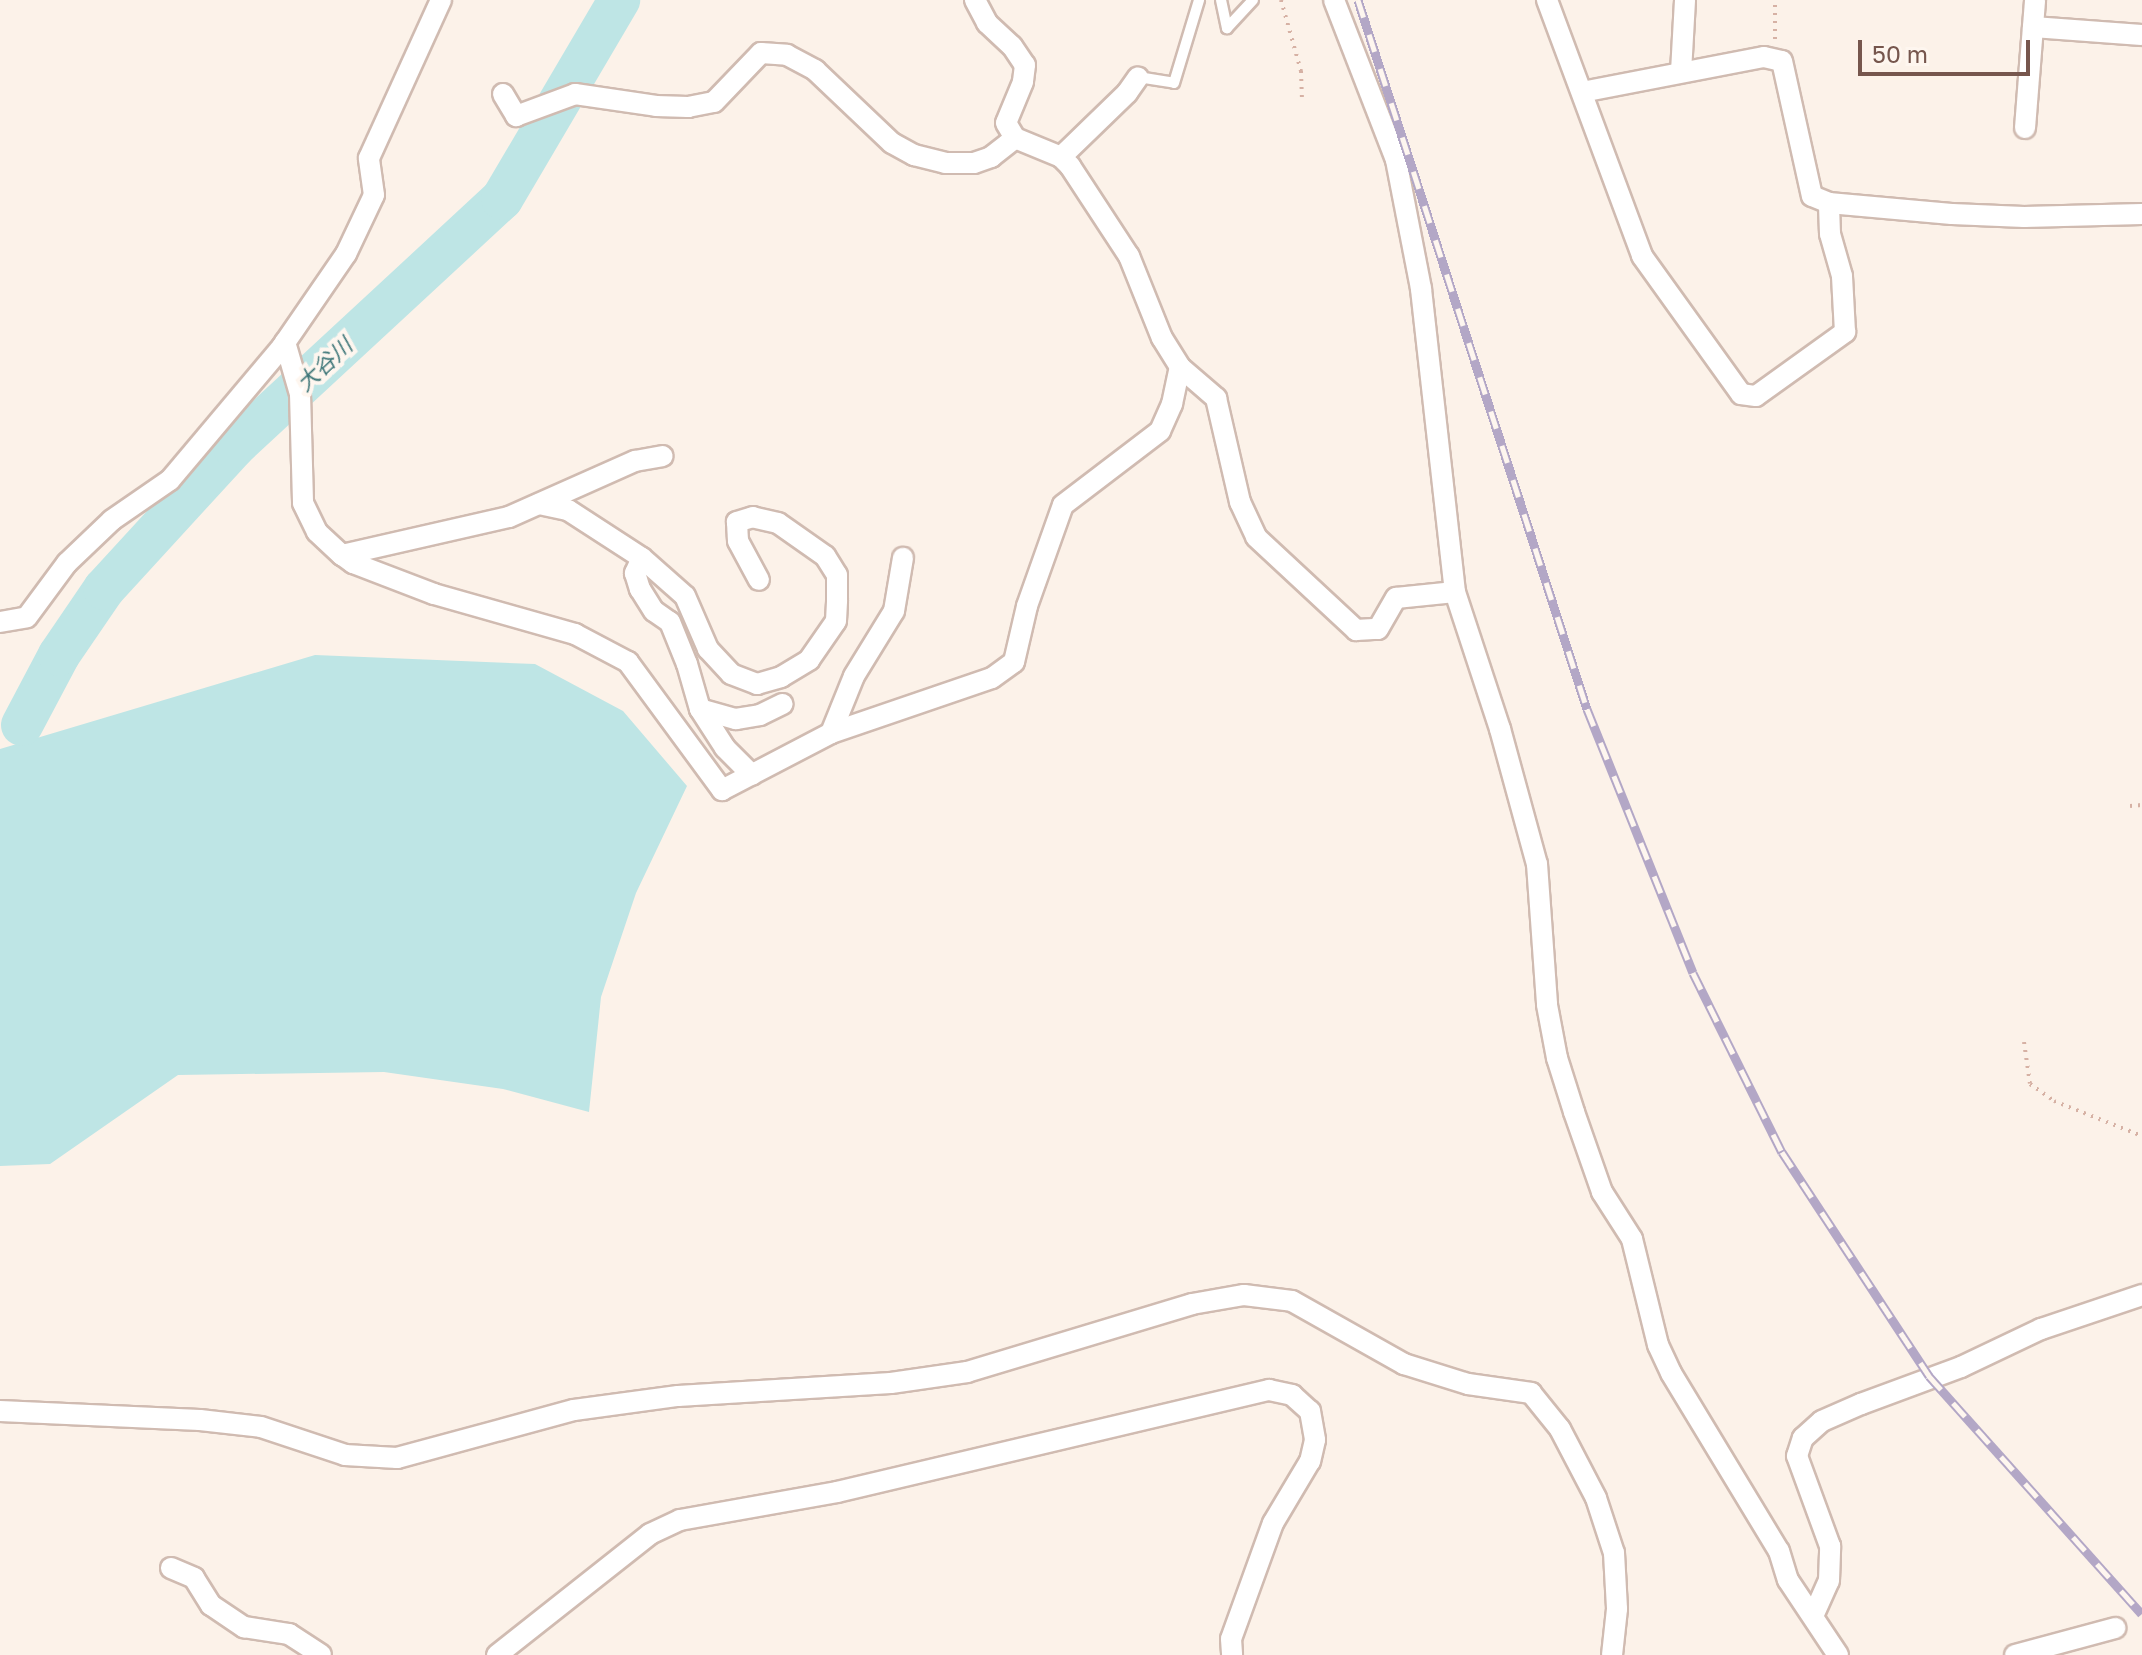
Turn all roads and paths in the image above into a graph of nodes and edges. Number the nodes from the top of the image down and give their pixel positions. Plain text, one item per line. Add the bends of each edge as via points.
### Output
1 (441, 0) edge
2 (975, 0) edge
3 (1199, 0) edge
4 (1221, 0) edge
5 (1253, 0) edge
6 (1281, 0) edge
7 (1334, 0) edge
8 (1547, 0) edge
9 (1685, 0) edge
10 (2035, 0) edge
11 (2033, 27) junction
12 (2142, 35) edge
13 (1681, 72) junction
14 (1138, 77) joint
15 (1582, 92) junction
16 (503, 94) dead end
17 (1302, 99) dead end
18 (2025, 128) dead end
19 (1015, 138) junction
20 (1061, 157) junction
21 (1829, 203) junction
22 (2142, 214) edge
23 (285, 342) junction
24 (1180, 367) junction
25 (663, 456) dead end
26 (539, 504) junction
27 (342, 555) junction
28 (642, 558) junction
29 (903, 558) dead end
30 (759, 580) dead end
31 (1455, 592) junction
32 (0, 622) edge
33 (783, 704) dead end
34 (700, 709) junction
35 (831, 733) junction
36 (752, 775) junction
37 (2142, 805) edge
38 (2130, 806) dead end
39 (2024, 1042) dead end
40 (2142, 1136) edge
41 (2142, 1295) edge
42 (0, 1411) edge
43 (171, 1568) dead end
44 (1814, 1614) junction
45 (2115, 1628) dead end
46 (321, 1655) edge
47 (497, 1655) edge
48 (1232, 1655) edge
49 (1612, 1655) edge
50 (1838, 1655) edge
51 (2015, 1655) edge

1 - 23 street via 369,158 374,195 346,254
2 - 19 street via 987,23 1025,65 1006,123
3 - 14 lane via 1174,83
4 - 5 lane via 1227,28
6 - 17 path via 1301,71
7 - 31 street via 1396,160 1421,289
8 - 15 street
9 - 13 street
10 - 11 street
11 - 12 street
11 - 18 street
13 - 15 street
13 - 21 street via 1764,57 1782,61 1812,196
14 - 20 street
15 - 21 street via 1642,256 1741,394 1756,396 1845,332
16 - 19 street via 516,116 575,94 688,107 714,102 761,53 787,55 815,70 892,143 914,155 974,163
19 - 20 street
20 - 24 street via 1129,256 1162,338
21 - 22 street via 2024,217
23 - 27 street via 300,394 303,503 317,532
23 - 32 street via 170,480 112,520 27,617
24 - 31 street via 1216,398 1240,502 1256,537 1356,630 1378,629 1396,598
24 - 35 street via 1160,431 1063,505 1027,606 1014,662 992,678
25 - 26 street via 635,461
26 - 27 street via 509,517
26 - 28 street via 568,510
27 - 36 street via 434,594 575,634 615,655 628,662 722,790
28 - 30 street via 685,596 708,649 731,674 757,684 809,660 836,621 837,600 837,575 825,556 778,523 753,517 737,522 738,541
28 - 34 street via 635,573 640,589 654,611 670,622
29 - 35 street via 894,611 854,676
31 - 44 street via 1537,864 1547,1005 1578,1125 1602,1192 1632,1239 1658,1345 1671,1373 1779,1551 1788,1580
33 - 34 street via 736,719
34 - 36 street via 725,748
35 - 36 street
37 - 38 path
39 - 40 path via 2030,1084 2054,1101
41 - 44 street via 2041,1329 1961,1367 1861,1404 1822,1421 1803,1438 1797,1456 1830,1546 1829,1581
42 - 49 street via 261,1427 345,1455 397,1458 574,1410 967,1372 1192,1304 1244,1295 1292,1301 1415,1368 1468,1384 1531,1393 1560,1429 1596,1498 1614,1553 1617,1609
43 - 46 street via 194,1578 211,1605 244,1627 289,1634
44 - 50 street
45 - 51 street
47 - 48 street via 650,1534 680,1520 837,1492 1269,1390 1292,1395 1310,1411 1315,1440 1310,1461 1273,1523 1231,1639

